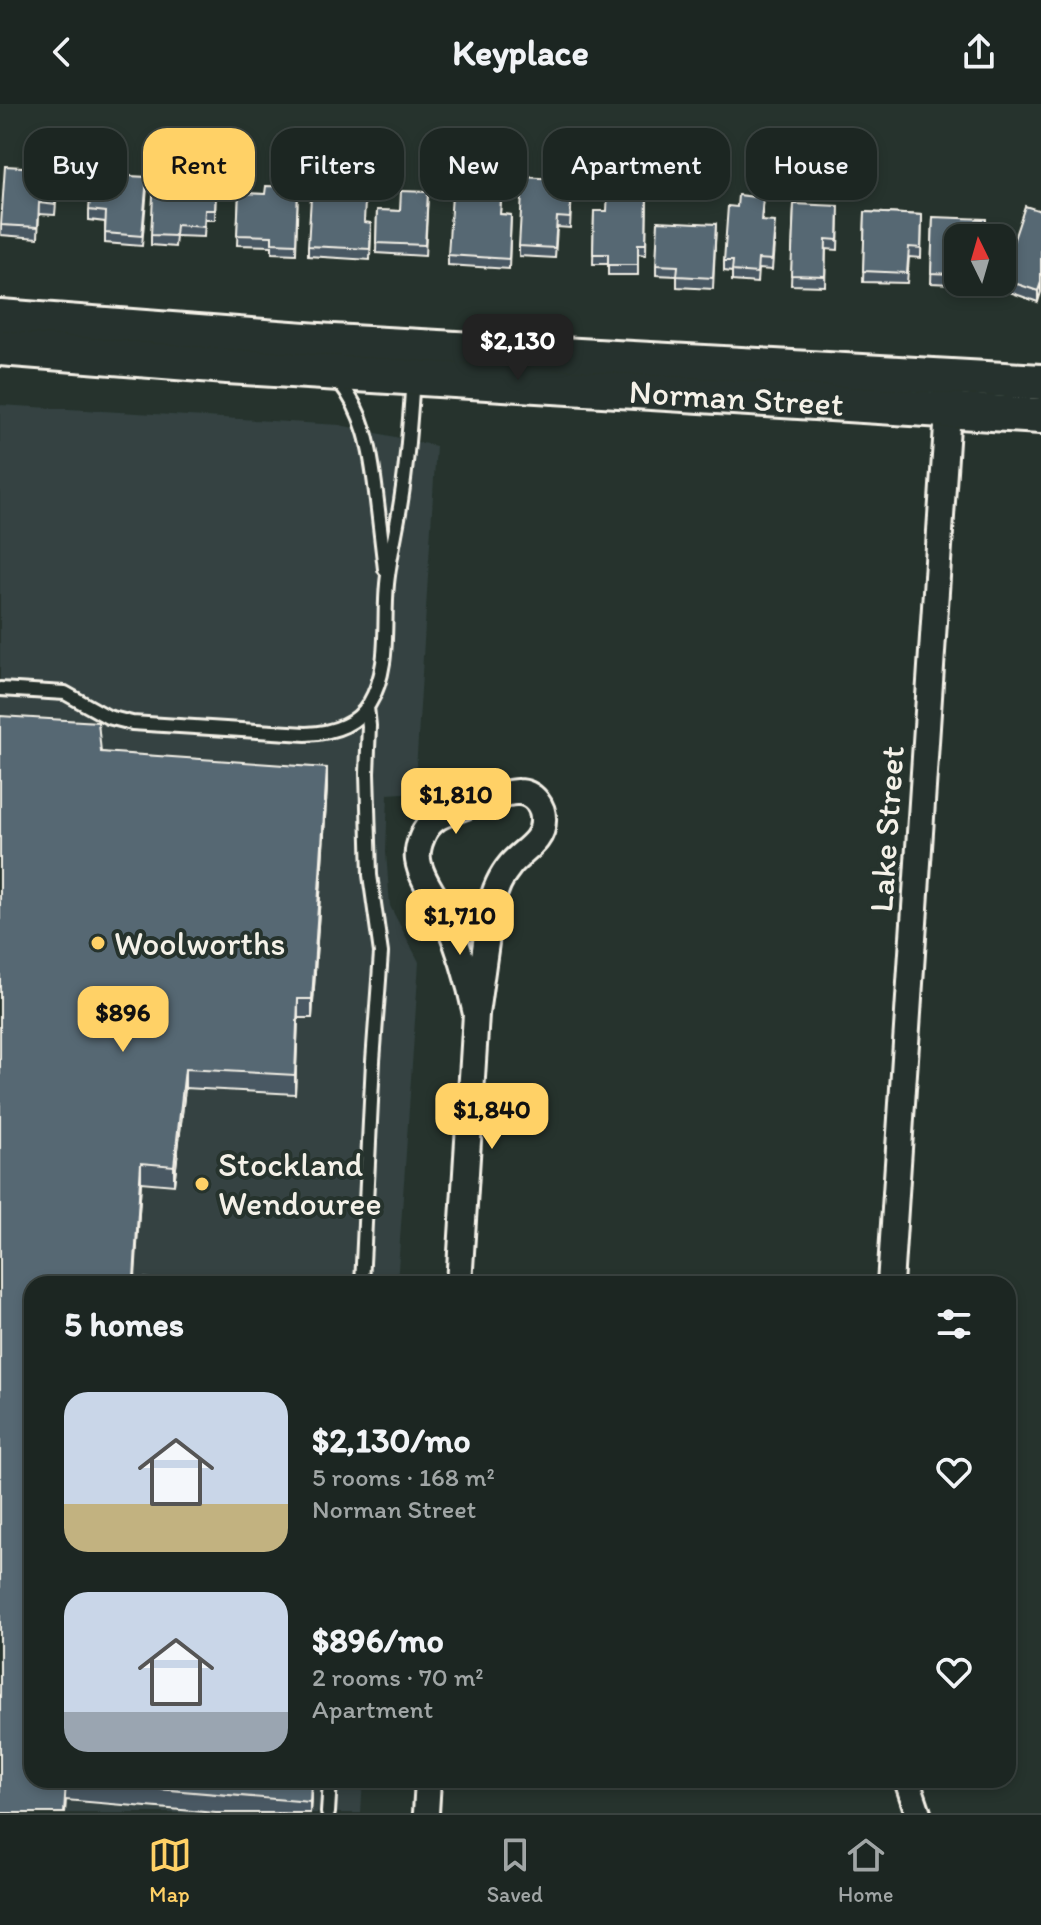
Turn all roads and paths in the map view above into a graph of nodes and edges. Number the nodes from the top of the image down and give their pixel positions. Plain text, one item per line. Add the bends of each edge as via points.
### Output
1 (0, 317) edge
2 (377, 345) junction
3 (0, 348) edge
4 (332, 372) junction
5 (413, 377) junction
6 (1041, 382) edge
7 (949, 394) junction
8 (1041, 416) edge
9 (387, 584) junction
10 (0, 689) edge
11 (367, 707) junction
12 (476, 1014) junction
13 (363, 1276) edge
14 (460, 1276) edge
15 (891, 1276) edge
16 (330, 1788) edge
17 (428, 1788) edge
18 (910, 1788) edge
19 (328, 1813) edge
20 (426, 1813) edge
21 (918, 1813) edge

1 - 2 main road, Norman Street
2 - 5 main road
2 - 7 main road, Norman Street
3 - 4 main road, Norman Street
4 - 5 main road, Norman Street
4 - 9 lane via 353,400 365,429
5 - 7 main road, Norman Street
5 - 9 lane
6 - 7 main road, Norman Street
7 - 8 main road, Norman Street
7 - 15 street, Lake Street
9 - 11 lane via 382,673
10 - 11 lane via 65,693 108,717 132,723 292,734 336,729
11 - 13 lane via 370,875 381,953
12 - 12 street via 460,951 421,870 418,849 426,829 444,815 523,792 540,805 542,828 494,893
12 - 14 street
16 - 19 lane
17 - 20 street
18 - 21 street

